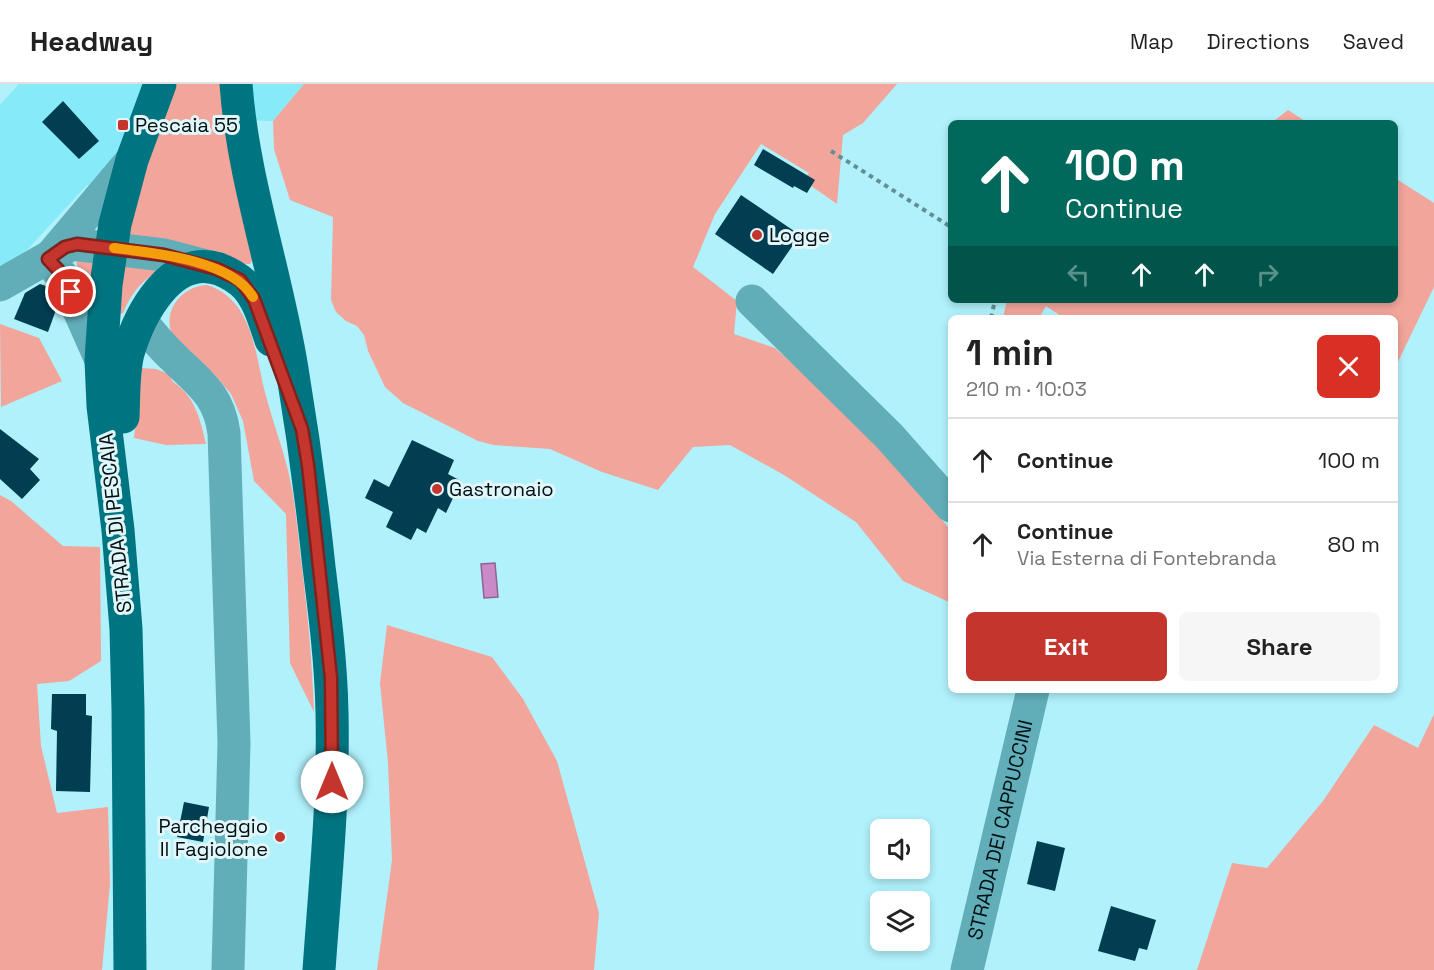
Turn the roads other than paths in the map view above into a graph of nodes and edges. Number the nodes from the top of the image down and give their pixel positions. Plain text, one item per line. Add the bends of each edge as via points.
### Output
1 (160, 84) edge
2 (242, 91) edge
3 (132, 160) junction
4 (111, 248) junction
5 (48, 259) junction
6 (210, 267) junction
7 (0, 285) edge
8 (752, 301) dead end
9 (141, 321) junction
10 (101, 360) junction
11 (302, 429) junction
12 (113, 493) junction
13 (948, 503) edge
14 (1032, 693) edge
15 (130, 970) edge
16 (228, 970) edge
17 (319, 970) edge
18 (968, 970) edge

1 - 3 main road, STRADA DI PESCAIA
2 - 11 main road via 252,185 287,335
3 - 4 main road, STRADA DI PESCAIA
3 - 5 street
4 - 5 street via 72,244
4 - 6 street via 164,255
4 - 10 main road, STRADA DI PESCAIA
5 - 7 street
5 - 10 street via 66,282
6 - 9 main road via 190,270 170,280
6 - 11 main road via 240,280 254,299
8 - 13 street via 889,436
9 - 12 main road via 126,363 121,453
9 - 16 street via 208,391 220,414 224,433 234,742
10 - 12 main road, STRADA DI PESCAIA
11 - 17 main road via 332,702 331,816
12 - 15 main road, STRADA DI PESCAIA via 126,629
14 - 18 street, STRADA DEI CAPPUCCINI

